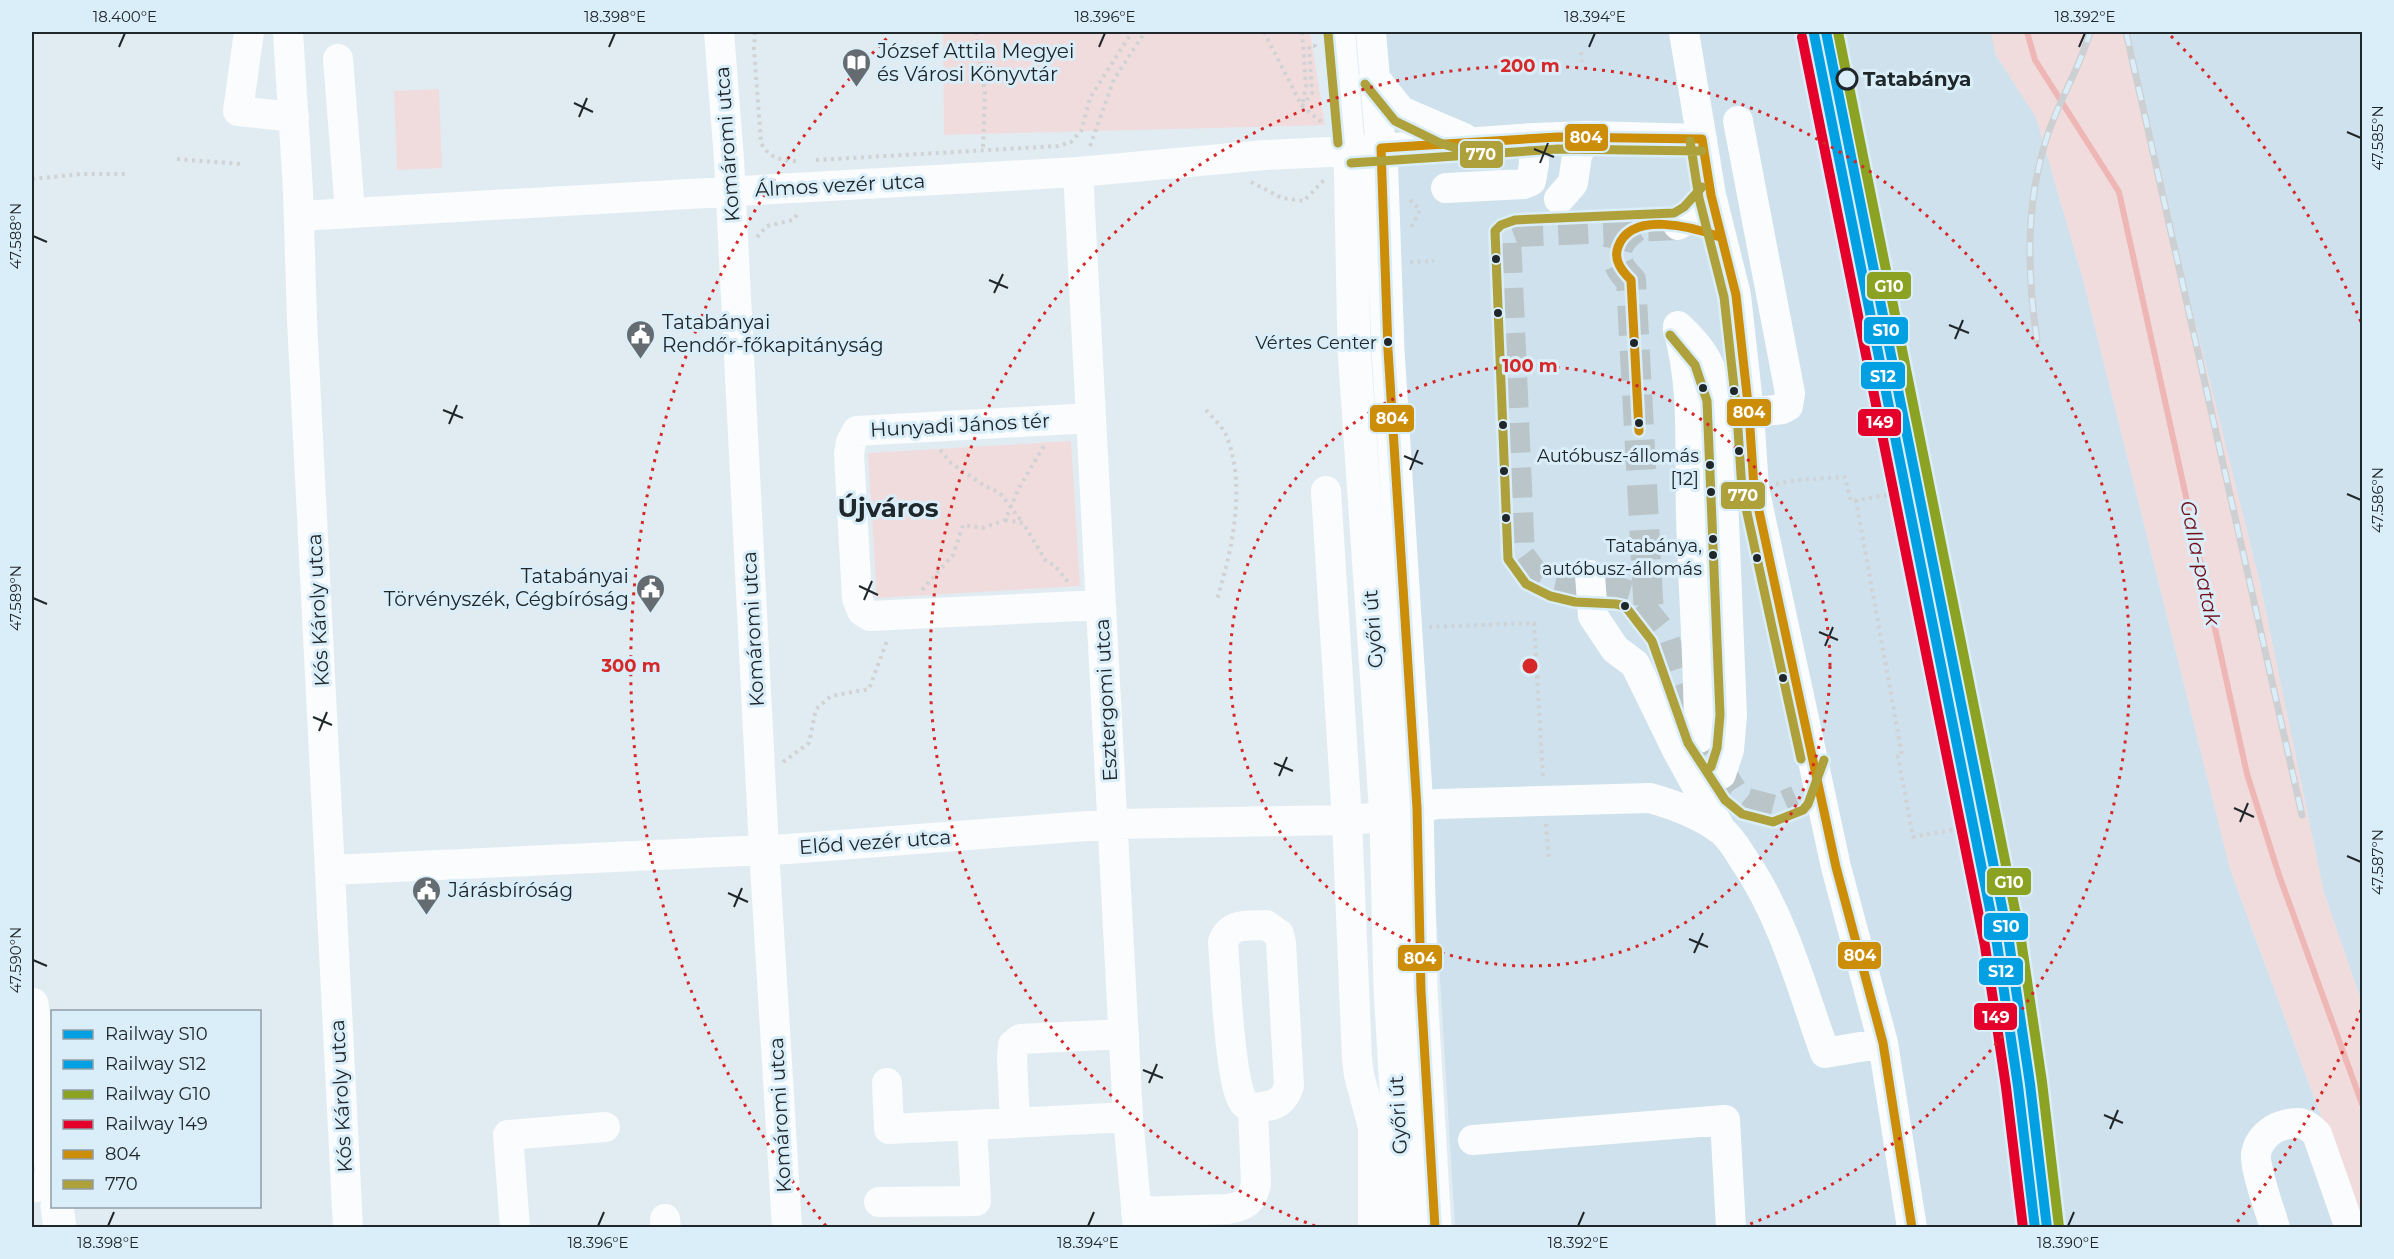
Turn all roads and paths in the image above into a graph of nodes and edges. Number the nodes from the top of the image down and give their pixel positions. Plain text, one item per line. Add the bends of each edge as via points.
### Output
1 (249, 32) edge
2 (288, 32) edge
3 (719, 32) edge
4 (755, 32) edge
5 (975, 32) edge
6 (1132, 32) edge
7 (1264, 32) edge
8 (1302, 32) edge
9 (1340, 32) edge
10 (1371, 32) edge
11 (1684, 32) edge
12 (1142, 33) edge
13 (1581, 52) dead end
14 (1316, 57) dead end
15 (338, 59) dead end
16 (1582, 62) dead end
17 (1374, 77) junction
18 (1302, 106) junction
19 (1323, 114) dead end
20 (1738, 121) dead end
21 (289, 130) junction
22 (1702, 139) junction
23 (1564, 141) junction
24 (1476, 142) junction
25 (983, 149) junction
26 (1366, 150) junction
27 (177, 159) dead end
28 (1084, 159) junction
29 (809, 160) dead end
30 (798, 161) dead end
31 (241, 164) dead end
32 (129, 174) dead end
33 (32, 179) edge
34 (1324, 180) dead end
35 (1446, 188) dead end
36 (730, 190) junction
37 (1711, 195) junction
38 (1559, 199) dead end
39 (1294, 200) dead end
40 (802, 208) dead end
41 (350, 212) junction
42 (299, 216) junction
43 (1720, 237) junction
44 (757, 238) dead end
45 (1434, 261) dead end
46 (1409, 262) dead end
47 (1206, 410) dead end
48 (1749, 413) junction
49 (1091, 418) junction
50 (920, 426) junction
51 (1754, 488) junction
52 (1923, 489) dead end
53 (1326, 491) dead end
54 (1856, 500) junction
55 (1005, 520) dead end
56 (1023, 523) junction
57 (1590, 575) dead end
58 (1217, 599) dead end
59 (1095, 606) junction
60 (1422, 627) dead end
61 (1699, 738) dead end
62 (1813, 756) junction
63 (1721, 774) dead end
64 (1545, 802) junction
65 (1401, 813) junction
66 (1824, 815) junction
67 (1347, 820) junction
68 (1991, 823) dead end
69 (1113, 824) junction
70 (1721, 830) junction
71 (764, 849) junction
72 (1549, 859) dead end
73 (332, 870) junction
74 (32, 1004) edge
75 (1124, 1034) junction
76 (1883, 1043) junction
77 (887, 1083) dead end
78 (1253, 1108) junction
79 (1128, 1117) junction
80 (1015, 1123) junction
81 (972, 1125) junction
82 (605, 1127) dead end
83 (1473, 1140) dead end
84 (51, 1166) edge
85 (51, 1186) edge
86 (32, 1187) edge
87 (879, 1202) dead end
88 (57, 1208) edge
89 (1137, 1220) edge
90 (1388, 1224) edge
91 (60, 1227) edge
92 (348, 1227) edge
93 (514, 1227) edge
94 (787, 1227) edge
95 (1435, 1227) edge
96 (1731, 1227) edge
97 (1912, 1227) edge
98 (2275, 1227) edge
99 (2350, 1227) edge

1 - 21 street via 231,110
2 - 21 street, Kós Károly utca
3 - 36 street, Komáromi utca
4 - 30 path via 761,142 776,158
5 - 25 path via 985,93
6 - 25 path via 1090,98 1081,131 1071,142
7 - 18 path
8 - 18 path via 1306,87
9 - 26 street, Győri út
10 - 17 street, Győri út
11 - 22 street
12 - 28 path via 1114,79
13 - 16 path
14 - 18 path via 1315,46 1309,46 1312,93
15 - 41 street
17 - 24 street via 1401,111
17 - 26 street, Győri út
18 - 19 path via 1325,125
20 - 48 street via 1790,393 1788,406 1782,409
21 - 42 street, Kós Károly utca
22 - 23 street, Álmos vezér utca
22 - 37 street
23 - 24 street, Álmos vezér utca
23 - 35 street via 1528,183
23 - 38 street via 1573,183
24 - 26 street, Álmos vezér utca
25 - 29 path
26 - 28 street, Álmos vezér utca
26 - 65 main road, Győri út via 1354,349
27 - 31 path
28 - 36 street, Álmos vezér utca via 801,189
28 - 49 street, Esztergomi utca
32 - 33 path
34 - 39 path via 1304,201
36 - 41 street, Álmos vezér utca
36 - 71 street, Komáromi utca
37 - 43 street
37 - 43 street via 1678,225
40 - 44 path via 793,220 767,226
41 - 42 street, Álmos vezér utca
42 - 73 street, Kós Károly utca
43 - 48 street via 1736,295
45 - 46 path
47 - 58 path via 1226,434 1234,469 1233,540
48 - 51 street
49 - 50 street, Hunyadi János tér
49 - 59 street, Esztergomi utca
50 - 56 path via 951,463 1000,493
50 - 59 street, Hunyadi János tér via 857,431 851,442 857,598 862,611 870,616 885,616
51 - 54 path via 1845,477 1851,501
51 - 62 street
52 - 54 path
53 - 67 street, Győri út
54 - 68 path via 1913,837
55 - 56 path
56 - 59 path via 1046,561
57 - 70 street via 1593,616 1615,649 1635,664
59 - 69 street, Esztergomi utca
60 - 64 path via 1534,623
61 - 63 street via 1690,511 1691,401 1678,326 1696,343 1712,369 1719,399 1732,716 1729,750
62 - 66 street
62 - 66 street via 1797,800
64 - 65 street, Előd vezér utca via 1437,804
64 - 70 street, Előd vezér utca via 1650,798 1675,805
64 - 72 path
65 - 67 street, Előd vezér utca
65 - 90 main road, Győri út via 1390,987
65 - 95 main road, Győri út via 1420,991
66 - 76 street
67 - 69 street, Előd vezér utca
67 - 90 street, Győri út via 1357,1059 1373,1127
69 - 71 street, Előd vezér utca
69 - 75 street, Esztergomi utca
70 - 76 street via 1772,908 1825,1053
71 - 73 street, Előd vezér utca
71 - 94 street, Komáromi utca
73 - 92 street, Kós Károly utca
74 - 84 main road
75 - 79 street, Esztergomi utca
75 - 80 street via 1020,1039 1013,1045 1012,1059
76 - 97 street
77 - 81 street via 889,1129
78 - 78 street via 1240,1098 1233,1062 1223,942 1235,927 1266,925 1279,934 1281,943 1289,1086 1281,1100
78 - 89 street via 1256,1184 1249,1202 1228,1209
79 - 80 street
79 - 89 street, Esztergomi utca
80 - 81 street
81 - 87 street via 976,1201
82 - 93 street via 508,1135
83 - 96 street via 1725,1120
85 - 86 street
88 - 91 main road
98 - 99 street via 2256,1153 2264,1136 2277,1126 2294,1122 2307,1124 2317,1134

